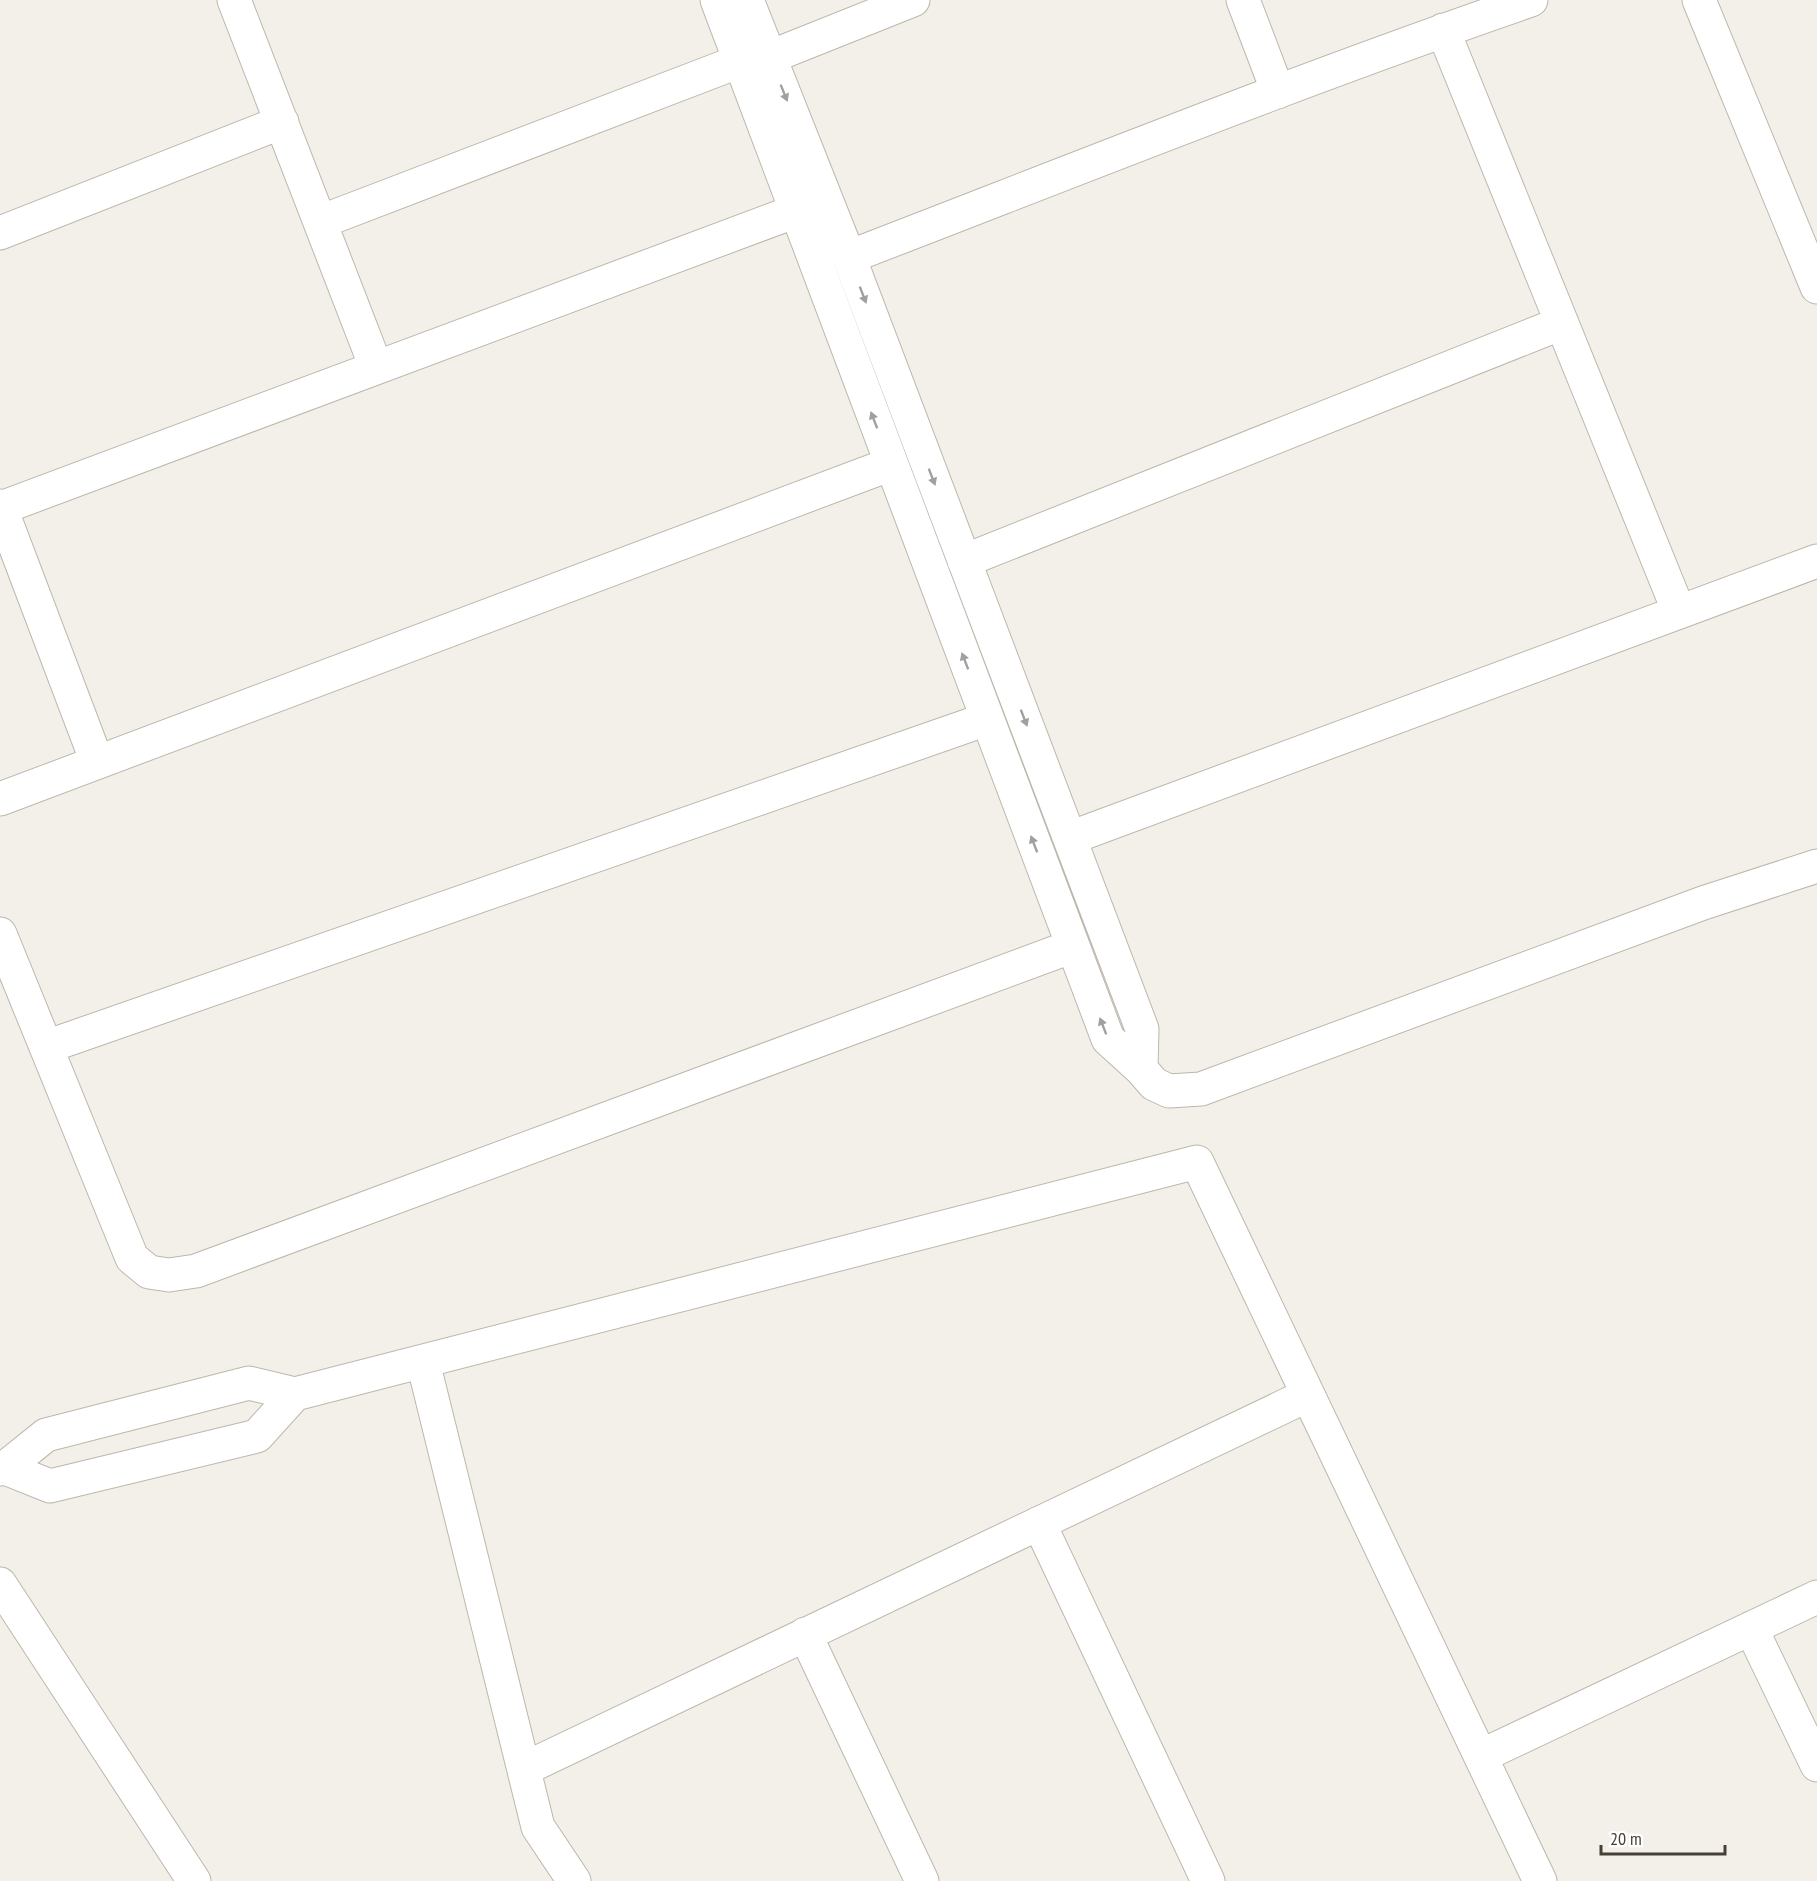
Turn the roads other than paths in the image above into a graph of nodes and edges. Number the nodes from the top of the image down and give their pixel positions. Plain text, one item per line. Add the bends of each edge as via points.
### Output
1 (234, 0) edge
2 (717, 0) edge
3 (747, 0) edge
4 (913, 0) edge
5 (1243, 0) edge
6 (1531, 0) edge
7 (1699, 0) edge
8 (1443, 30) junction
9 (755, 59) junction
10 (1278, 92) junction
11 (282, 122) junction
12 (796, 211) junction
13 (320, 222) junction
14 (0, 233) edge
15 (1809, 244) edge
16 (849, 257) junction
17 (1817, 287) edge
18 (1562, 323) junction
19 (376, 367) junction
20 (891, 464) junction
21 (0, 507) edge
22 (964, 561) junction
23 (1817, 561) edge
24 (1679, 612) junction
25 (987, 719) junction
26 (98, 762) junction
27 (0, 798) edge
28 (1070, 838) junction
29 (1817, 866) edge
30 (0, 934) edge
31 (1072, 946) junction
32 (46, 1047) junction
33 (1141, 1069) junction
34 (423, 1362) junction
35 (295, 1394) junction
36 (1308, 1395) junction
37 (3, 1468) edge
38 (1039, 1523) junction
39 (0, 1584) edge
40 (1817, 1597) edge
41 (1751, 1628) junction
42 (805, 1634) junction
43 (1481, 1756) junction
44 (1817, 1765) edge
45 (524, 1768) junction
46 (194, 1881) edge
47 (574, 1881) edge
48 (922, 1881) edge
49 (1208, 1881) edge
50 (1540, 1881) edge

1 - 11 street
2 - 9 street
3 - 9 street
4 - 9 street
5 - 10 street
6 - 8 street
7 - 15 street
8 - 10 street
8 - 18 street
9 - 12 street
9 - 13 street
9 -> 16 street
10 - 16 street
11 - 13 street
11 - 14 street
12 - 19 street
20 -> 12 street
13 - 19 street
15 - 17 street
16 -> 22 street
18 - 22 street
18 - 24 street
19 - 21 street
25 -> 20 street
20 - 26 street
21 - 26 street
22 -> 28 street
23 - 24 street
24 - 28 street
31 -> 25 street
25 - 32 street
26 - 27 street
28 - 33 street via 1142,1029
29 - 33 street via 1703,903 1201,1089 1169,1091 1154,1084
30 - 32 street
31 - 32 street via 196,1271 169,1275 149,1272 132,1258
33 -> 31 street via 1108,1039
34 - 35 street
34 - 36 street via 1197,1162
34 - 45 street
35 - 37 street via 249,1383 46,1435
35 - 37 street via 256,1436 50,1486
36 - 38 street
36 - 43 street
38 - 42 street
38 - 49 street
39 - 46 street
40 - 41 street
41 - 43 street
41 - 44 street
42 - 45 street
42 - 48 street
43 - 50 street
45 - 47 street via 538,1827

